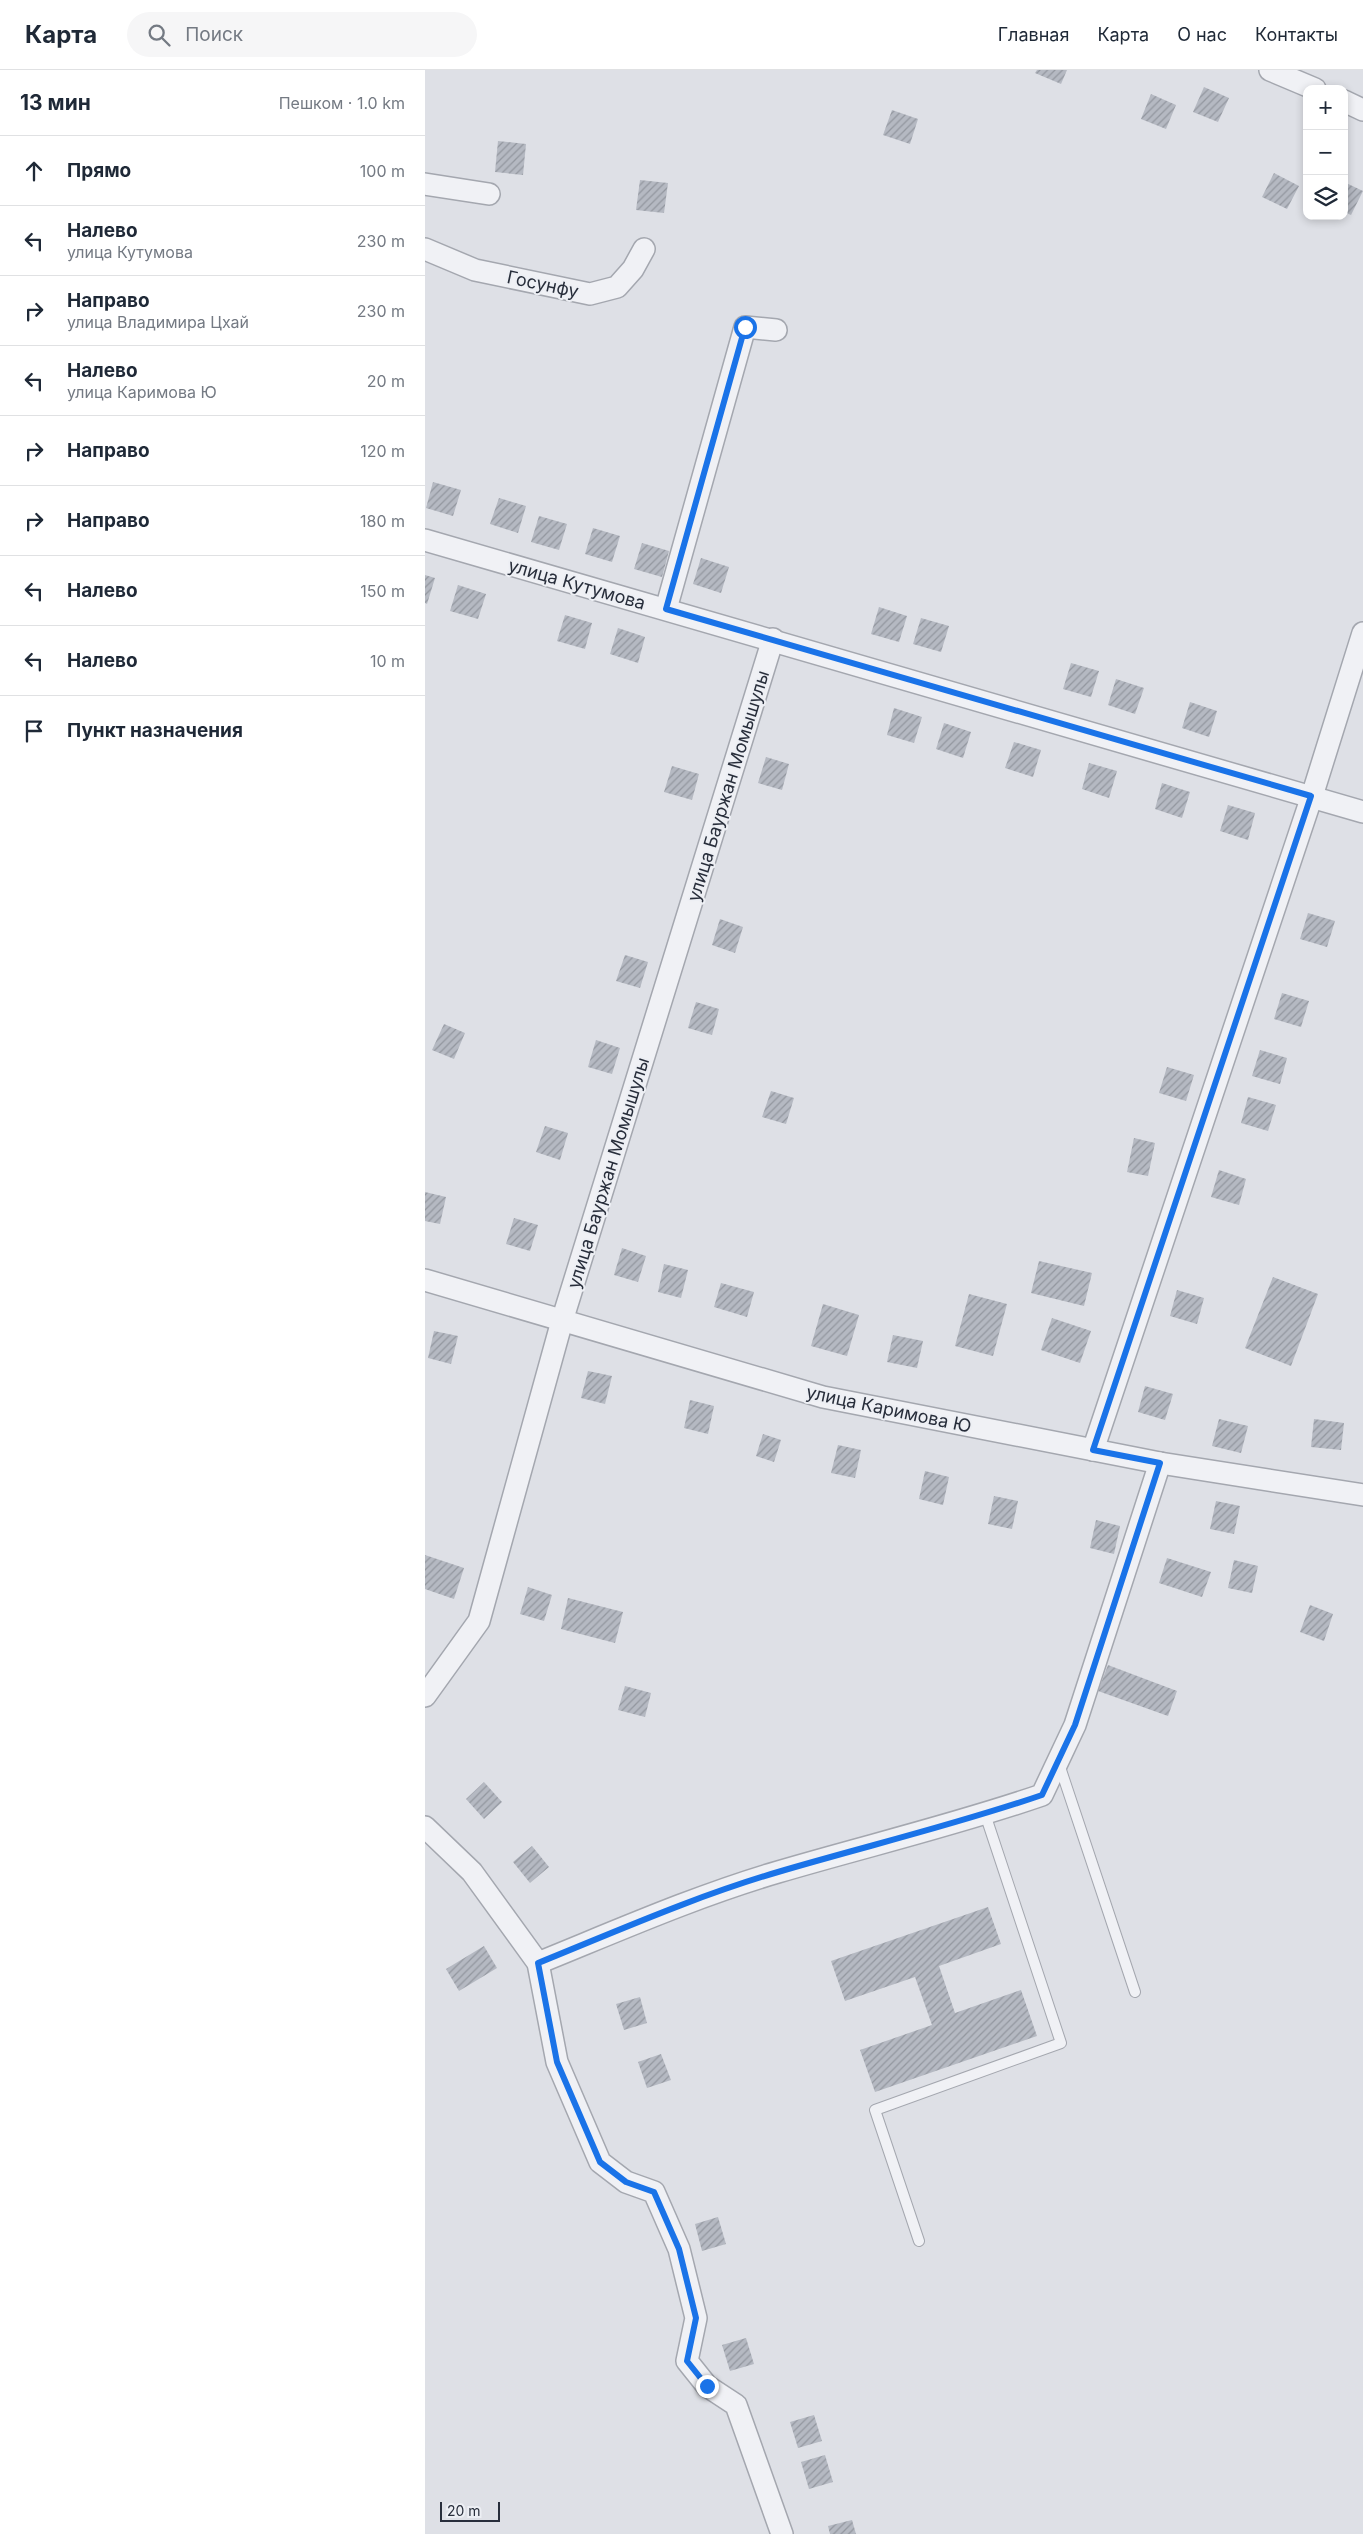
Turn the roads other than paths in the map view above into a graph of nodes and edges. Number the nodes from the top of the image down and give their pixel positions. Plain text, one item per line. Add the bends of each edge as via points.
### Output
1 (1269, 70) edge
2 (1305, 85) edge
3 (1348, 103) edge
4 (1363, 110) edge
5 (425, 184) edge
6 (489, 194) dead end
7 (425, 249) edge
8 (644, 249) dead end
9 (777, 330) dead end
10 (425, 540) edge
11 (666, 609) junction
12 (1363, 633) edge
13 (773, 639) junction
14 (1311, 796) junction
15 (1363, 812) edge
16 (425, 1280) edge
17 (562, 1322) junction
18 (1093, 1450) junction
19 (1160, 1463) junction
20 (1363, 1495) edge
21 (425, 1696) edge
22 (1059, 1764) junction
23 (985, 1814) junction
24 (425, 1827) edge
25 (538, 1963) junction
26 (1135, 1992) dead end
27 (919, 2241) dead end
28 (782, 2534) edge

1 - 2 street
3 - 4 street
5 - 6 street
7 - 8 street, Госунфу via 475,270 590,294 617,287 633,269
9 - 11 street via 745,327
10 - 11 street, улица Кутумова
11 - 13 street, улица Кутумова
12 - 14 street
13 - 14 street, улица Кутумова
13 - 17 street, улица Бауржан Момышулы
14 - 15 street, улица Кутумова
14 - 18 street
16 - 17 street, улица Каримова Ю
17 - 18 street, улица Каримова Ю via 823,1396
17 - 21 street, улица Бауржан Момышулы via 479,1621
18 - 19 street, улица Каримова Ю
19 - 20 street, улица Каримова Ю
19 - 22 street via 1075,1725
22 - 23 street via 1042,1795
22 - 26 lane
23 - 25 street via 709,1894
23 - 27 lane via 1061,2043 875,2110
24 - 25 street via 472,1872
25 - 28 street via 557,2062 600,2162 626,2182 654,2192 679,2249 696,2318 687,2361 707,2386 736,2405

